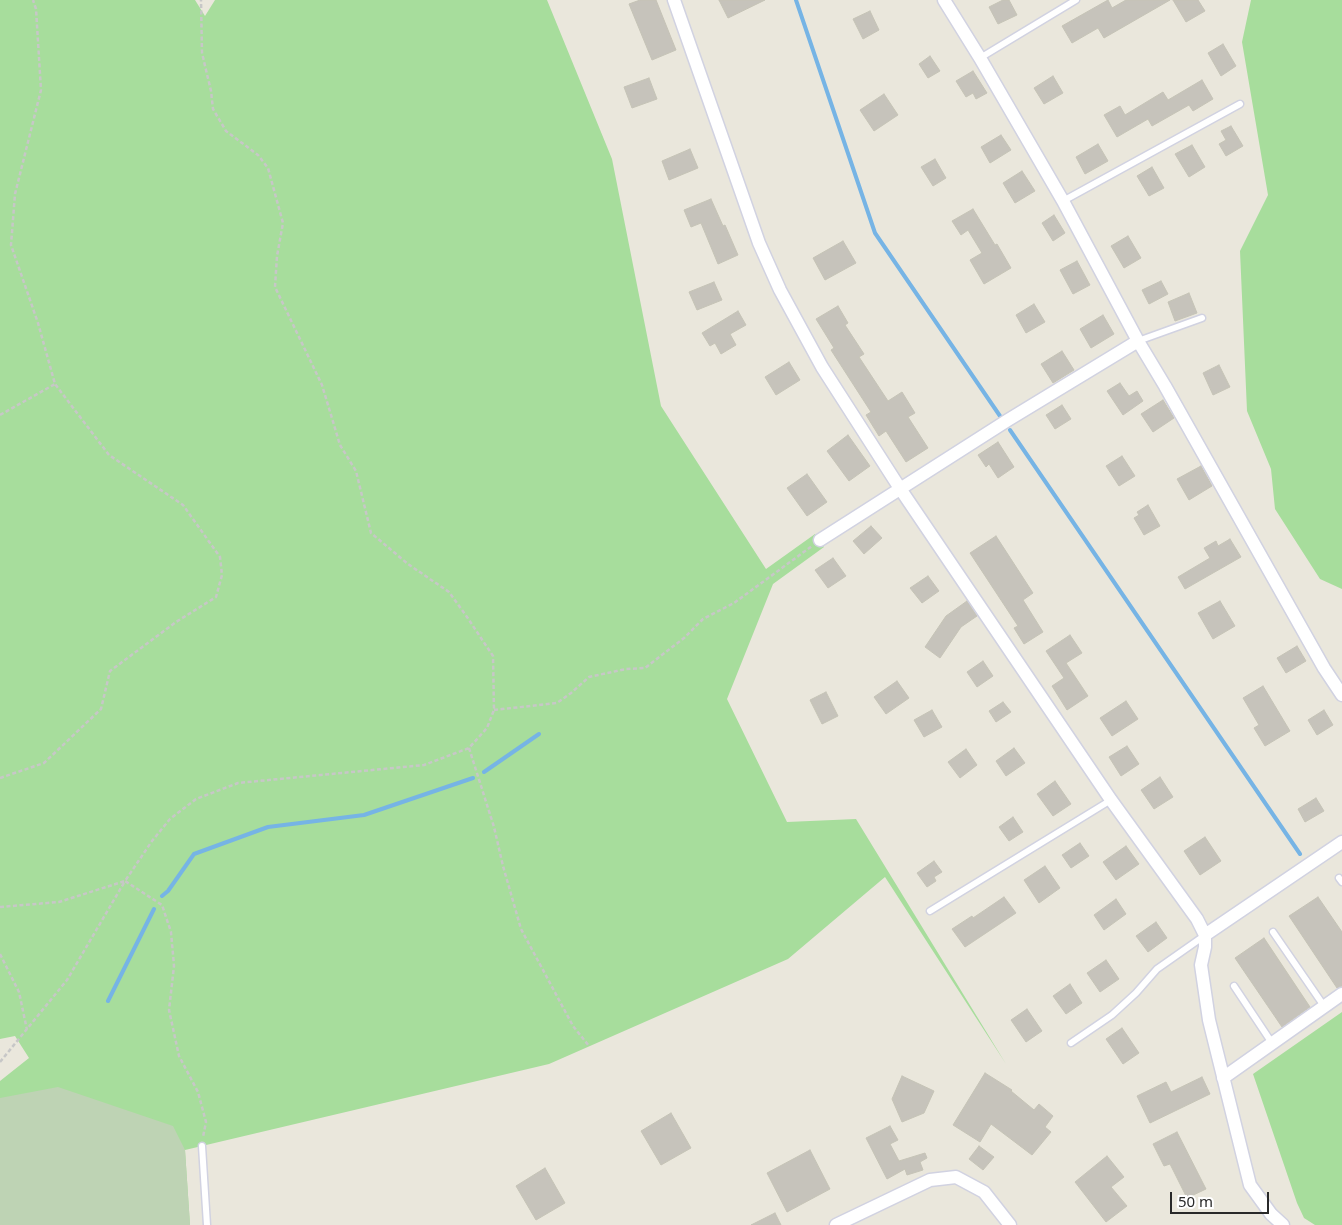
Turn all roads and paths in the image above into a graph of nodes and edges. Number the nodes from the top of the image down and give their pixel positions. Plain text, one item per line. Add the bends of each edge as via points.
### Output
1 (33, 0) edge
2 (201, 0) edge
3 (674, 0) edge
4 (944, 0) edge
5 (1076, 0) edge
6 (980, 58) junction
7 (1240, 104) dead end
8 (1062, 201) junction
9 (1202, 318) dead end
10 (1138, 341) junction
11 (55, 384) junction
12 (0, 415) edge
13 (901, 490) junction
14 (820, 540) joint
15 (1342, 695) edge
16 (494, 710) junction
17 (469, 748) junction
18 (0, 778) edge
19 (1111, 800) junction
20 (1342, 842) edge
21 (124, 881) junction
22 (0, 907) edge
23 (930, 911) dead end
24 (1273, 932) dead end
25 (1205, 935) junction
26 (0, 954) edge
27 (1234, 986) dead end
28 (1342, 994) edge
29 (1324, 1006) junction
30 (27, 1030) junction
31 (1071, 1043) dead end
32 (1272, 1043) junction
33 (589, 1046) dead end
34 (0, 1062) edge
35 (1223, 1078) junction
36 (202, 1146) joint
37 (207, 1225) edge
38 (836, 1225) edge
39 (1010, 1225) edge
40 (1283, 1225) edge

1 - 11 path via 41,90 15,194 11,245
2 - 16 path via 202,54 213,109 226,131 258,155 268,168 283,223 275,287 322,385 340,445 356,471 371,533 449,592 467,617 493,656
3 - 13 street via 759,243 780,290 822,367
4 - 6 street
5 - 6 lane
6 - 8 street
7 - 8 lane
8 - 10 street
9 - 10 lane
10 - 13 street
10 - 15 street
11 - 12 path
11 - 18 path via 109,455 183,505 220,557 222,575 216,597 110,671 101,709 44,763
13 - 14 street
13 - 19 street
14 - 16 path via 734,603 703,619 645,668 589,677 557,703
16 - 17 path via 487,728
17 - 21 path via 424,765 238,783 196,799 170,819
17 - 33 path via 494,827 520,929 573,1026
19 - 23 lane
19 - 25 street via 1197,919
20 - 25 street
21 - 22 path via 59,902
21 - 30 path via 67,980
21 - 36 path via 162,905 171,932 174,966 169,1010 179,1056 198,1092 206,1122
24 - 29 lane
25 - 31 lane via 1157,969 1112,1016
25 - 35 street via 1201,965 1209,1020
26 - 30 path via 19,992
27 - 32 lane
28 - 29 street
29 - 32 street
30 - 34 path
32 - 35 street
35 - 40 street via 1250,1185
36 - 37 lane
38 - 39 street via 930,1180 956,1176 984,1192

